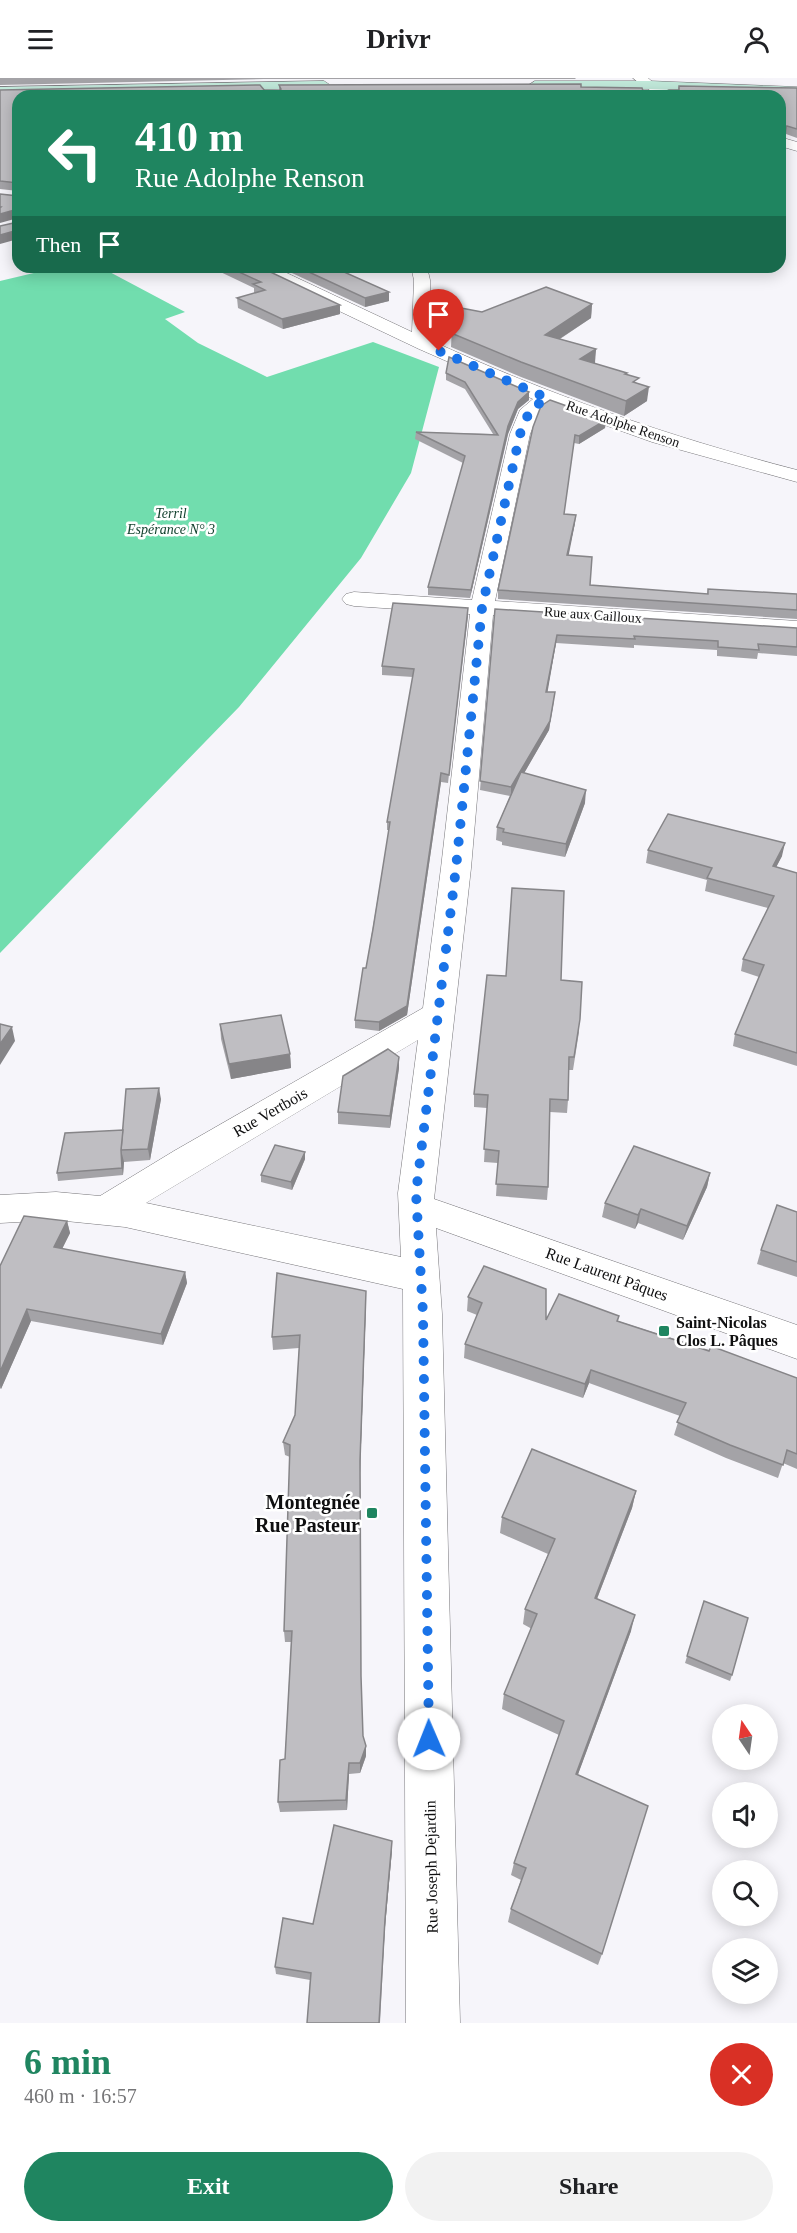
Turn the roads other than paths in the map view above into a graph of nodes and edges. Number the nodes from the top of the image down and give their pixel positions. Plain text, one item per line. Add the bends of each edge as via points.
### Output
1 (46, 78) edge
2 (644, 80) edge
3 (336, 85) edge
4 (519, 85) edge
5 (61, 90) edge
6 (279, 90) edge
7 (660, 90) edge
8 (783, 90) edge
9 (274, 273) edge
10 (420, 273) edge
11 (421, 342) junction
12 (547, 398) junction
13 (797, 477) edge
14 (354, 599) dead end
15 (482, 608) junction
16 (797, 628) edge
17 (437, 1014) junction
18 (417, 1208) junction
19 (0, 1209) edge
20 (104, 1212) junction
21 (420, 1277) junction
22 (797, 1342) edge
23 (433, 2023) edge

1 - 5 main road
2 - 4 main road
2 - 7 street
2 - 8 main road
3 - 6 main road
9 - 11 street, Rue Adolphe Renson
10 - 11 street
11 - 12 street, Rue Adolphe Renson
12 - 13 street, Rue Adolphe Renson via 713,455
12 - 15 street, Rue Joseph Dejardin via 530,410 520,434
14 - 15 street, Rue aux Cailloux
15 - 16 street, Rue aux Cailloux
15 - 17 street, Rue Joseph Dejardin
17 - 18 street, Rue Joseph Dejardin
17 - 20 street, Rue Vertbois
18 - 21 street, Rue Joseph Dejardin
18 - 22 street, Rue Laurent Pâques
19 - 20 street via 56,1206
20 - 21 street via 125,1213
21 - 23 street, Rue Joseph Dejardin

